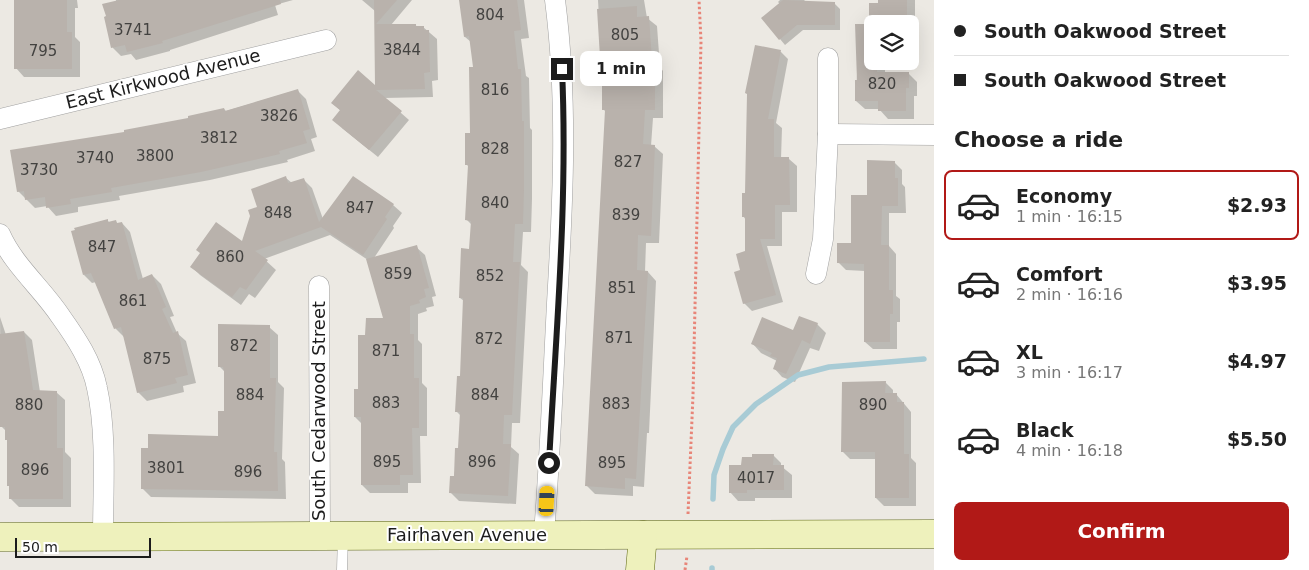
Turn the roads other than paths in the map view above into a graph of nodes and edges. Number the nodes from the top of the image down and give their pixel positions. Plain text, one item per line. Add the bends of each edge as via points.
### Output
1 (555, 0) edge
2 (326, 40) dead end
3 (828, 58) dead end
4 (0, 119) edge
5 (828, 134) junction
6 (934, 135) edge
7 (0, 234) edge
8 (816, 274) dead end
9 (319, 286) dead end
10 (544, 534) junction
11 (934, 534) edge
12 (331, 535) junction
13 (642, 535) junction
14 (103, 536) junction
15 (0, 537) edge
16 (342, 570) edge
17 (640, 570) edge

1 - 10 street via 564,122
2 - 4 street, East Kirkwood Avenue
3 - 5 street
5 - 6 street
5 - 8 street via 824,240
7 - 14 street via 24,272 60,314 83,350 97,387 103,438
9 - 12 street, South Cedarwood Street
10 - 12 main road, Fairhaven Avenue
10 - 13 main road, Fairhaven Avenue
11 - 13 main road, Fairhaven Avenue
12 - 14 main road, Fairhaven Avenue
12 - 16 lane
13 - 17 main road
14 - 15 main road, Fairhaven Avenue

